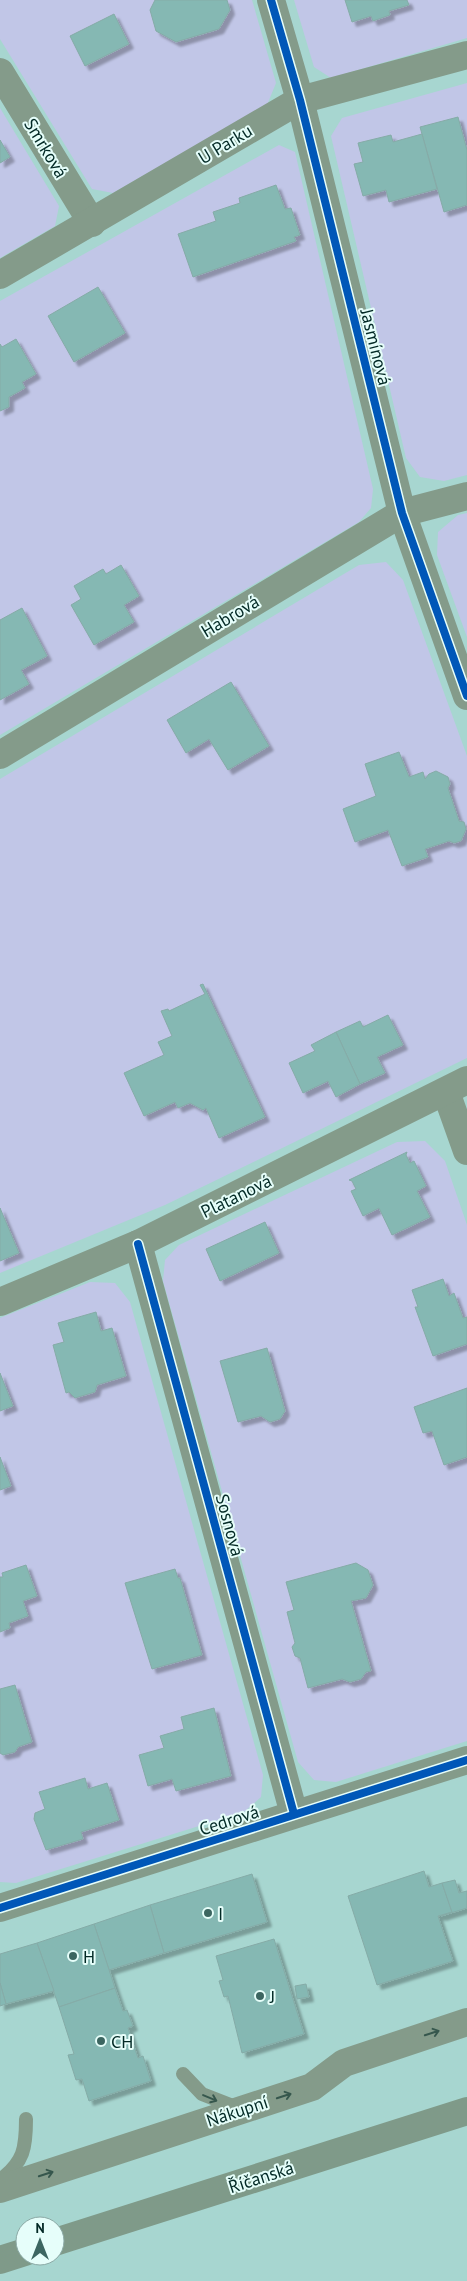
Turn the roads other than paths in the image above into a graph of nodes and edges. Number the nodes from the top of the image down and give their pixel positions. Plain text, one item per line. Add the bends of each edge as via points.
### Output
1 (271, 0) edge
2 (467, 55) edge
3 (0, 72) edge
4 (300, 100) junction
5 (92, 223) junction
6 (0, 275) edge
7 (467, 496) edge
8 (402, 513) junction
9 (467, 696) edge
10 (0, 755) edge
11 (456, 1086) edge
12 (467, 1151) edge
13 (138, 1244) junction
14 (0, 1302) edge
15 (467, 1760) edge
16 (294, 1814) junction
17 (0, 1908) edge
18 (467, 2022) edge
19 (183, 2074) dead end
20 (245, 2108) junction
21 (467, 2111) edge
22 (26, 2120) dead end
23 (0, 2180) edge
24 (0, 2189) edge
25 (65, 2239) edge
26 (15, 2255) edge
27 (0, 2260) edge

1 - 4 street, Jasmínová
2 - 4 street, U Parku
3 - 5 street, Smrková
4 - 5 street, U Parku
4 - 8 street, Jasmínová
5 - 6 street, U Parku
7 - 8 street, Habrová
8 - 9 street, Jasmínová
8 - 10 street, Habrová
11 - 12 street
11 - 13 street, Platanová
13 - 14 street, Platanová
13 - 16 street, Sosnová
15 - 16 street, Cedrová
16 - 17 street, Cedrová
20 -> 18 street, Nákupní via 312,2087 344,2062
19 -> 20 lane via 202,2094 233,2107
24 -> 20 street, Nákupní
21 - 25 main road, Říčanská
22 - 23 lane via 27,2144 12,2171
26 - 27 main road

